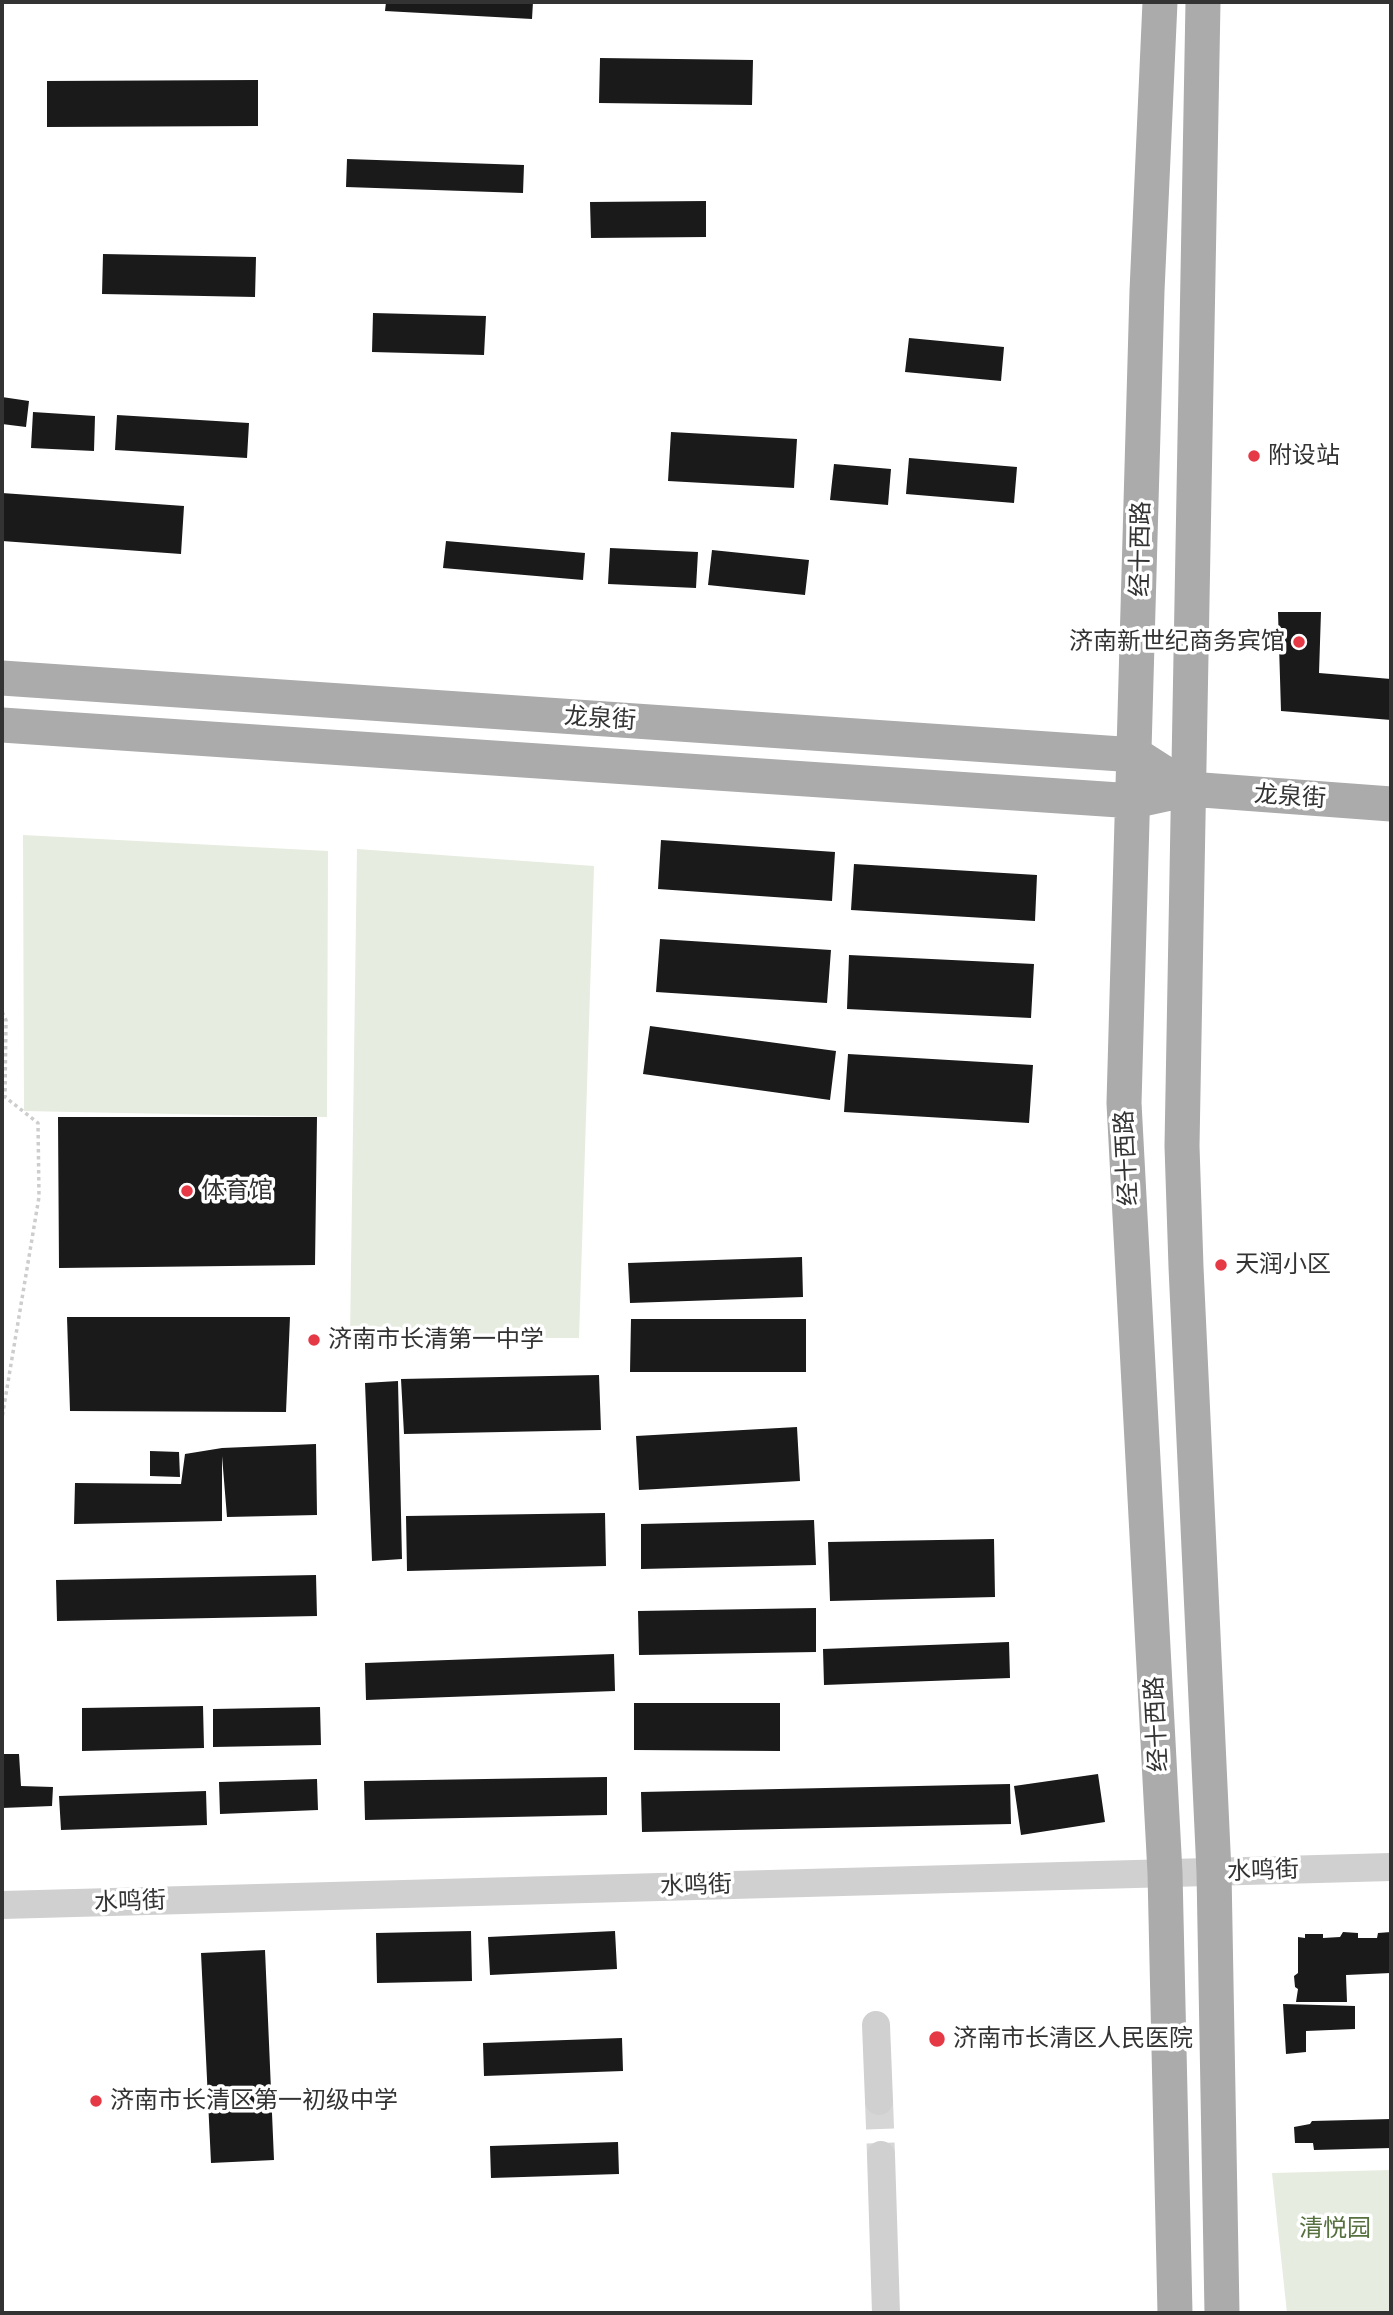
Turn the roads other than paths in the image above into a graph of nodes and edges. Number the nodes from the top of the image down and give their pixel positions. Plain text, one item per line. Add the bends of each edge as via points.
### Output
1 (1160, 2) edge
2 (1203, 2) edge
3 (2, 678) edge
4 (2, 725) edge
5 (1136, 755) junction
6 (1189, 789) junction
7 (1134, 801) junction
8 (1391, 804) edge
9 (1391, 1867) edge
10 (1165, 1872) junction
11 (1213, 1872) junction
12 (2, 1905) edge
13 (876, 2025) dead end
14 (879, 2101) tunnel mouth
15 (881, 2154) tunnel mouth
16 (886, 2313) edge
17 (1175, 2313) edge
18 (1222, 2313) edge

1 - 5 main road, 经十西路 via 1147,291
2 - 6 main road, 经十西路
3 - 5 main road, 龙泉街
4 - 7 main road, 龙泉街
5 - 6 main road, 龙泉街
5 - 7 main road, 经十西路
6 - 7 main road, 龙泉街
6 - 8 main road, 龙泉街
6 - 11 main road, 经十西路 via 1182,1146
7 - 10 main road, 经十西路 via 1124,1103
9 - 11 street, 水鸣街
10 - 11 street, 水鸣街
10 - 12 street, 水鸣街
10 - 17 main road, 经十西路
11 - 18 main road, 经十西路
13 - 14 street
15 - 16 street

